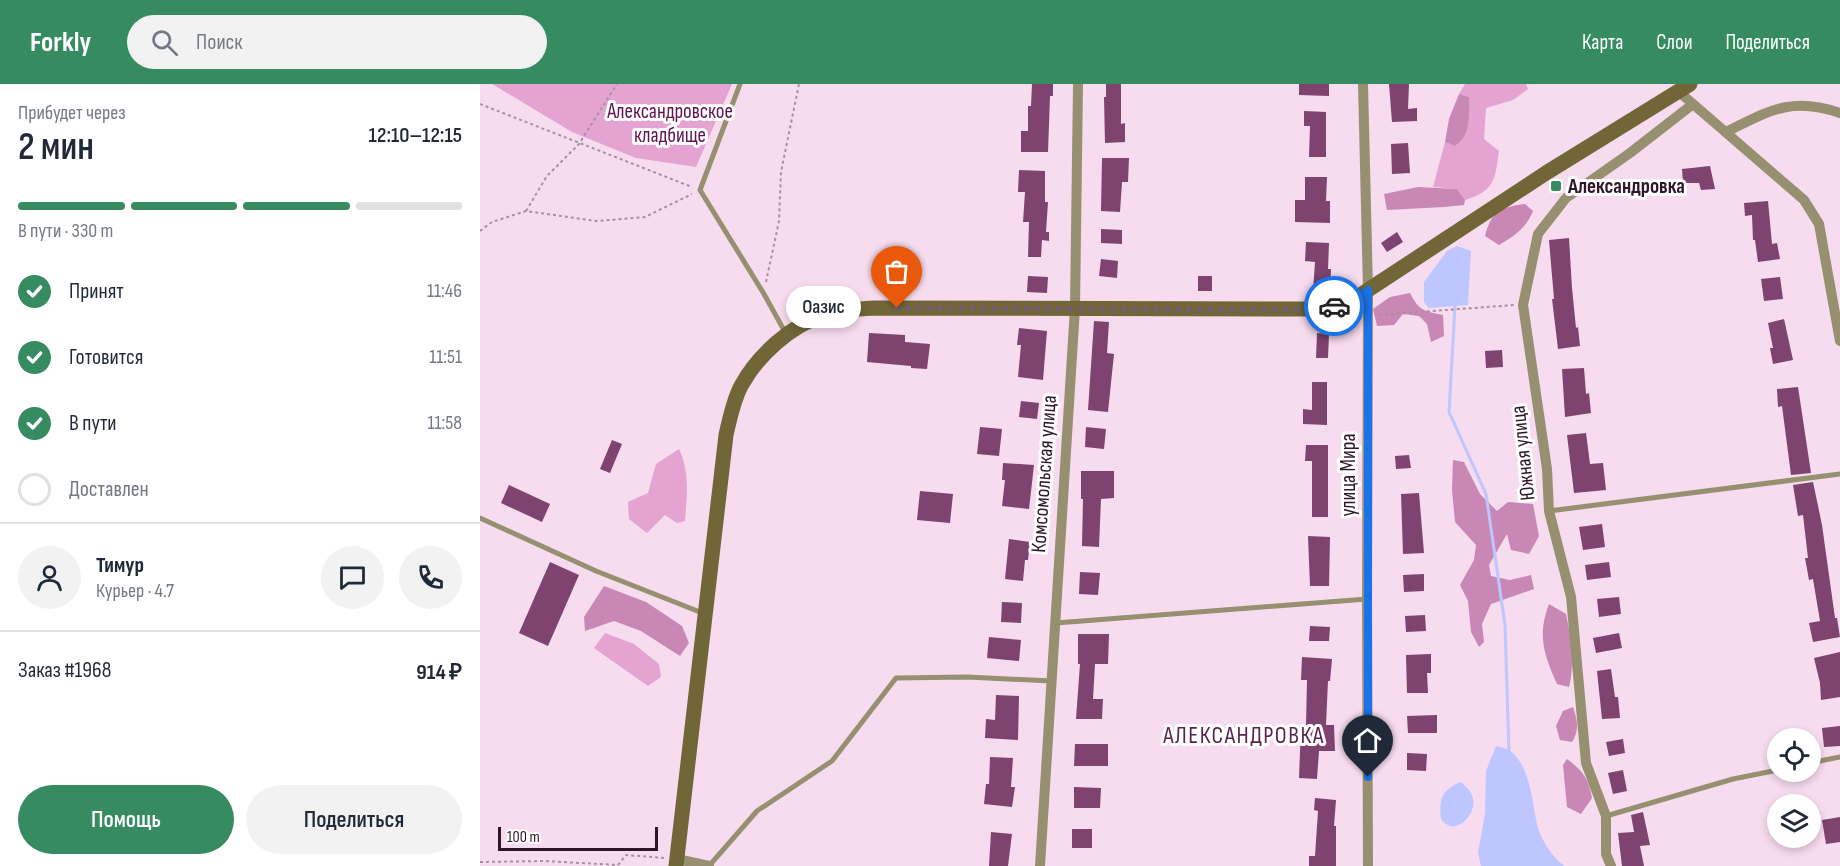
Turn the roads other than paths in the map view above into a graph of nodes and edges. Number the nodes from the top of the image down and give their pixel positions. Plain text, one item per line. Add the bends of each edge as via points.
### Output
1 (740, 84) edge
2 (1078, 84) edge
3 (1363, 84) edge
4 (1684, 88) edge
5 (1693, 104) junction
6 (1840, 113) edge
7 (1726, 132) junction
8 (1829, 282) junction
9 (1840, 287) edge
10 (1368, 290) junction
11 (1075, 308) junction
12 (787, 336) junction
13 (1840, 341) edge
14 (1840, 474) edge
15 (1549, 511) junction
16 (480, 518) edge
17 (1366, 599) junction
18 (705, 614) junction
19 (1054, 623) junction
20 (1051, 681) junction
21 (1840, 757) edge
22 (1821, 761) edge
23 (1767, 772) edge
24 (1606, 816) junction
25 (676, 863) edge
26 (709, 866) edge
27 (1041, 866) edge
28 (1368, 866) edge
29 (1611, 866) edge

1 - 12 lane via 700,190
2 - 11 street, Комсомольская улица
3 - 10 street, улица Мира
4 - 5 street
4 - 10 main road
5 - 7 street
5 - 15 street, Южная улица via 1566,198 1538,234 1523,304 1547,469
6 - 7 street via 1811,105 1791,105
7 - 8 street via 1804,200 1819,225
8 - 9 street
8 - 13 street
10 - 11 main road via 1352,301 1323,309
10 - 17 street, улица Мира
11 - 12 main road via 844,310 822,316
11 - 19 street, Комсомольская улица
12 - 18 main road via 752,370 733,405
14 - 15 lane
15 - 24 street, Южная улица via 1571,597 1586,763
16 - 18 lane via 596,571
17 - 19 lane
17 - 28 street, улица Мира
18 - 25 main road
19 - 20 street, Комсомольская улица
20 - 26 lane via 896,678 832,761 757,811
20 - 27 street, Комсомольская улица
21 - 22 lane
23 - 24 lane
24 - 29 street, Южная улица via 1606,854
25 - 26 street

